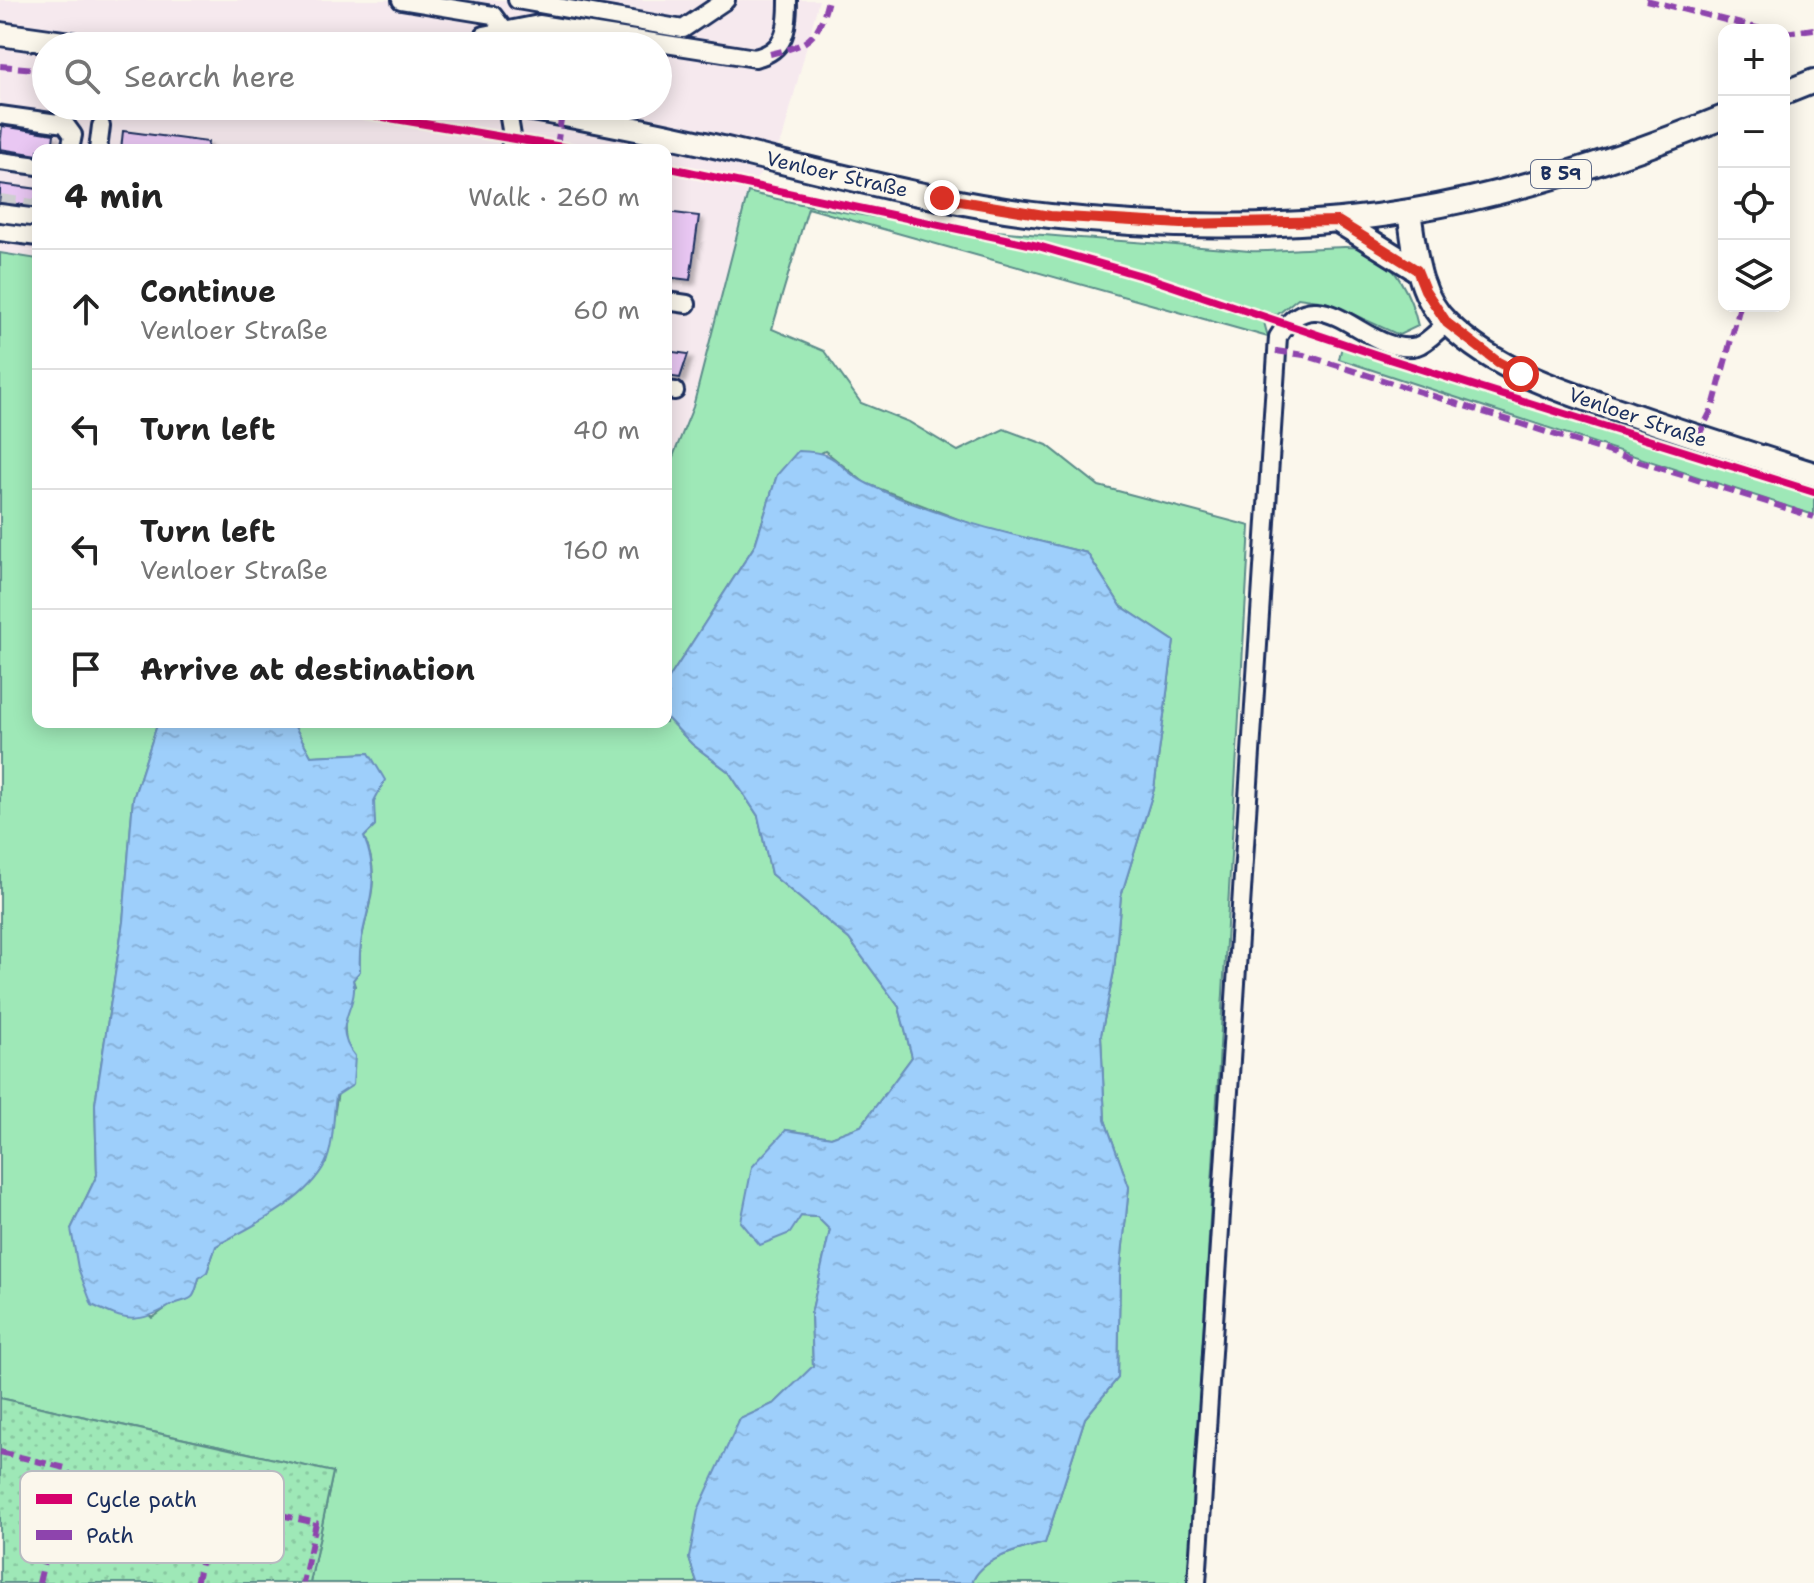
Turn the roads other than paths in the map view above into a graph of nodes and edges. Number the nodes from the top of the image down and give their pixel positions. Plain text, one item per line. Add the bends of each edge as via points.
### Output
1 (401, 0) edge
2 (517, 0) edge
3 (726, 0) edge
4 (788, 0) edge
5 (466, 11) junction
6 (577, 31) junction
7 (479, 32) edge
8 (507, 32) edge
9 (518, 32) edge
10 (572, 32) edge
11 (583, 32) edge
12 (0, 34) edge
13 (32, 39) edge
14 (672, 47) edge
15 (1814, 81) edge
16 (1790, 91) edge
17 (0, 115) edge
18 (32, 119) edge
19 (1718, 119) edge
20 (36, 120) edge
21 (516, 120) edge
22 (591, 120) edge
23 (101, 126) dead end
24 (71, 144) edge
25 (99, 144) edge
26 (511, 144) edge
27 (0, 161) edge
28 (32, 165) edge
29 (1409, 211) junction
30 (0, 213) edge
31 (32, 217) edge
32 (1338, 221) junction
33 (0, 232) edge
34 (32, 236) edge
35 (1417, 270) junction
36 (672, 302) edge
37 (687, 304) dead end
38 (1447, 323) junction
39 (1814, 474) edge
40 (1197, 1583) edge

1 - 5 street
2 - 3 street via 683,29
4 - 14 street via 784,39 770,54 739,58
5 - 7 street
5 - 8 street via 493,15
6 - 9 street via 539,24
6 - 10 street
6 - 11 street
12 - 13 main road
15 - 16 main road
17 - 18 street
19 - 29 main road, B 59 via 1646,149 1502,192
20 - 24 street via 65,124 73,135
21 - 26 street
22 - 32 main road, Venloer Straße / B 59 via 942,198 1050,216 1181,224
23 - 25 street
27 - 28 street
29 - 32 main road, Venloer Straße / B 59
29 - 35 main road, Venloer Straße
30 - 31 street
32 - 35 main road
33 - 34 street
35 - 38 main road, Venloer Straße
36 - 37 street
38 - 39 main road, Venloer Straße via 1498,362 1569,394
38 - 40 street via 1420,345 1400,348 1320,310 1301,312 1278,337

